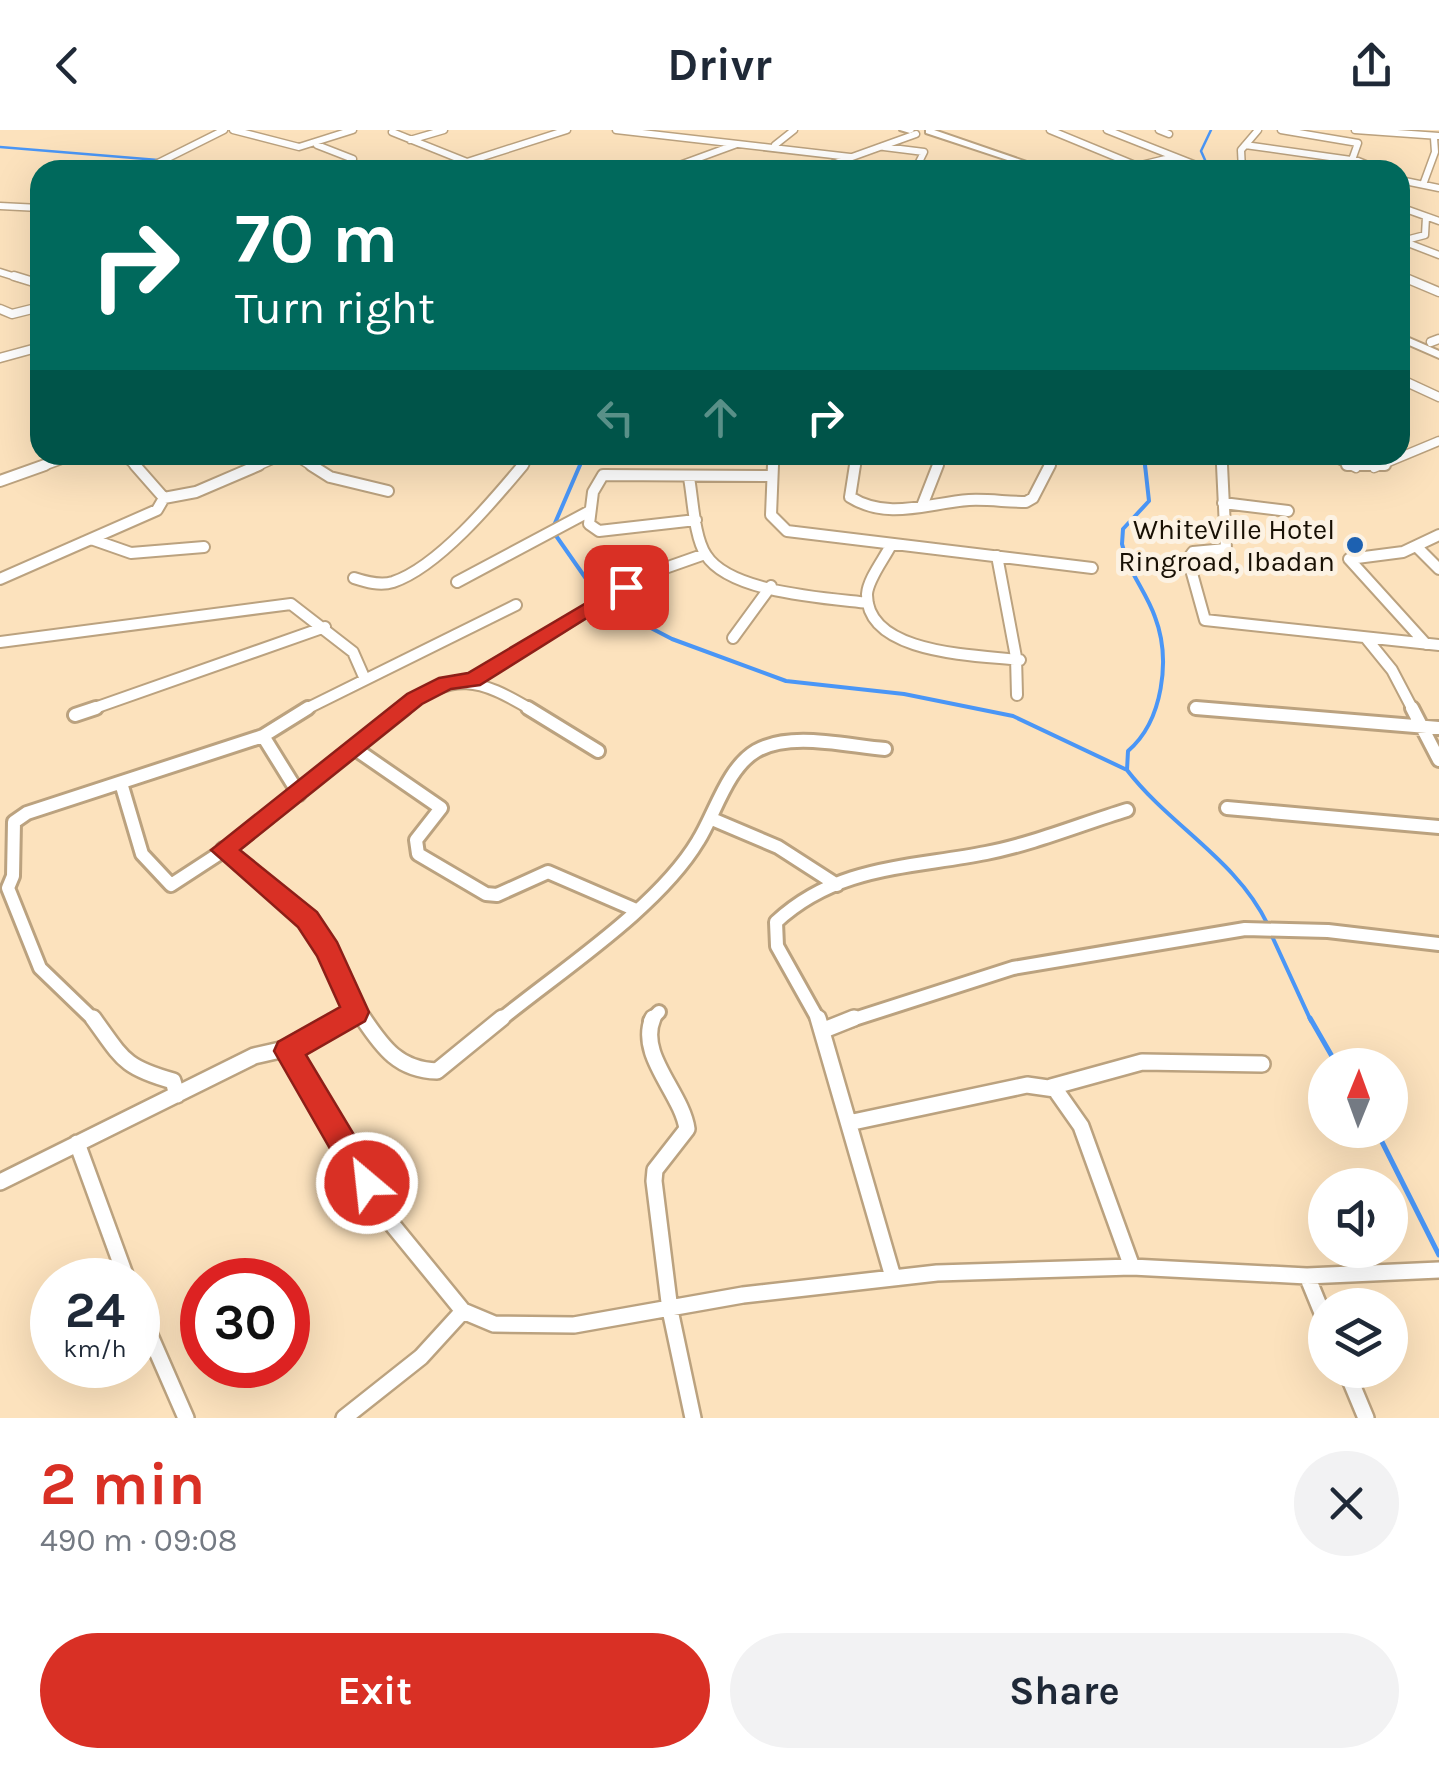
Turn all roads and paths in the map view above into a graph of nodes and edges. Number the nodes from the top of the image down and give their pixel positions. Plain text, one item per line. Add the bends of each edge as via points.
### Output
1 (224, 130) edge
2 (234, 130) edge
3 (353, 130) edge
4 (444, 130) edge
5 (567, 130) edge
6 (616, 130) edge
7 (794, 130) edge
8 (1050, 130) edge
9 (1107, 130) edge
10 (1159, 130) edge
11 (1258, 130) edge
12 (1281, 130) edge
13 (1355, 130) edge
14 (392, 132) edge
15 (917, 132) edge
16 (1169, 134) dead end
17 (1436, 137) edge
18 (410, 140) junction
19 (317, 144) junction
20 (739, 144) junction
21 (1245, 145) junction
22 (775, 146) junction
23 (880, 146) junction
24 (850, 157) junction
25 (1174, 157) junction
26 (164, 160) edge
27 (354, 160) dead end
28 (462, 160) edge
29 (473, 160) edge
30 (694, 160) edge
31 (842, 160) edge
32 (920, 160) edge
33 (1002, 160) edge
34 (1012, 160) edge
35 (1122, 160) edge
36 (1161, 160) edge
37 (1182, 160) edge
38 (1243, 160) edge
39 (1352, 160) joint
40 (1410, 181) edge
41 (1424, 182) junction
42 (1439, 188) edge
43 (0, 206) edge
44 (30, 208) edge
45 (1410, 211) edge
46 (1426, 218) junction
47 (1439, 220) edge
48 (1410, 238) edge
49 (1410, 244) edge
50 (1439, 255) edge
51 (0, 272) edge
52 (30, 278) edge
53 (26, 280) junction
54 (1410, 280) edge
55 (30, 281) edge
56 (1439, 292) edge
57 (0, 308) edge
58 (30, 310) edge
59 (1410, 332) edge
60 (1410, 342) edge
61 (1436, 342) edge
62 (30, 349) edge
63 (1439, 355) edge
64 (0, 358) edge
65 (1410, 384) edge
66 (1439, 398) edge
67 (1439, 442) edge
68 (1410, 457) edge
69 (47, 465) edge
70 (136, 465) edge
71 (259, 465) edge
72 (310, 465) edge
73 (522, 465) edge
74 (772, 465) edge
75 (855, 465) edge
76 (937, 465) edge
77 (1050, 465) edge
78 (1222, 465) edge
79 (1363, 465) edge
80 (1394, 465) edge
81 (771, 476) junction
82 (689, 478) junction
83 (0, 482) edge
84 (388, 491) dead end
85 (164, 498) junction
86 (1222, 503) junction
87 (922, 506) junction
88 (590, 511) junction
89 (1288, 511) dead end
90 (696, 520) junction
91 (1439, 534) edge
92 (91, 539) junction
93 (891, 545) junction
94 (204, 547) dead end
95 (1416, 547) junction
96 (705, 554) junction
97 (997, 556) junction
98 (1092, 568) dead end
99 (1439, 569) edge
100 (354, 578) dead end
101 (0, 579) edge
102 (457, 582) dead end
103 (771, 586) junction
104 (868, 602) junction
105 (516, 606) dead end
106 (325, 628) junction
107 (732, 638) dead end
108 (1366, 638) junction
109 (0, 642) edge
110 (1433, 644) edge
111 (1020, 660) junction
112 (364, 676) junction
113 (472, 680) junction
114 (1017, 696) dead end
115 (1196, 708) dead end
116 (75, 715) dead end
117 (1424, 726) junction
118 (1439, 728) edge
119 (264, 736) junction
120 (354, 748) junction
121 (884, 749) dead end
122 (598, 751) dead end
123 (1439, 760) edge
124 (121, 782) junction
125 (300, 794) junction
126 (1227, 808) dead end
127 (1127, 810) dead end
128 (712, 819) junction
129 (1439, 827) edge
130 (223, 850) junction
131 (814, 875) junction
132 (836, 885) junction
133 (4, 889) edge
134 (812, 898) junction
135 (636, 910) junction
136 (1439, 944) edge
137 (356, 1012) junction
138 (659, 1012) dead end
139 (824, 1030) junction
140 (288, 1051) junction
141 (1262, 1064) dead end
142 (1051, 1087) junction
143 (178, 1095) junction
144 (853, 1122) junction
145 (76, 1142) junction
146 (0, 1182) edge
147 (119, 1258) edge
148 (1132, 1267) junction
149 (1439, 1270) edge
150 (893, 1276) junction
151 (1307, 1276) junction
152 (1312, 1288) edge
153 (670, 1310) junction
154 (463, 1311) junction
155 (160, 1358) edge
156 (1354, 1388) edge
157 (186, 1418) edge
158 (344, 1418) edge
159 (693, 1418) edge
160 (1366, 1418) edge

1 - 26 street
2 - 19 street via 294,146
3 - 19 street
4 - 18 street
5 - 29 street
6 - 20 street
7 - 22 street
8 - 35 street
9 - 25 street
10 - 16 street
11 - 21 street
12 - 39 street via 1358,143
13 - 17 street
14 - 18 street
15 - 23 street
15 - 33 main road
15 - 34 main road
17 - 41 street
18 - 28 street
19 - 27 street
20 - 22 street
20 - 30 street
21 - 38 street
21 - 39 street
22 - 24 street
23 - 24 street
23 - 32 street via 924,152
24 - 31 street
25 - 36 street
25 - 37 street
40 - 41 street
41 - 42 street
43 - 44 street
45 - 46 street
46 - 47 street
46 - 48 street via 1425,234
49 - 50 street
51 - 53 street
52 - 53 street
53 - 55 street
54 - 56 street
57 - 58 street via 12,314
59 - 61 main road
60 - 63 main road
62 - 64 street
65 - 66 street
67 - 68 street
69 - 83 street
70 - 85 street
71 - 85 street
72 - 84 street via 330,477
73 - 100 street via 402,577 376,584
74 - 81 street
75 - 87 street via 849,494 854,502
76 - 87 street
77 - 87 street via 1026,502
78 - 86 street
79 - 80 street
81 - 82 street
81 - 93 street via 770,515 778,526
82 - 88 street via 603,475
82 - 90 street
85 - 92 street via 146,517
86 - 89 street
86 - 108 street via 1225,552 1192,552 1188,559 1205,620
88 - 90 street via 590,528 599,531
88 - 102 street
90 - 96 street
91 - 95 street
92 - 94 street via 135,554
92 - 101 street
93 - 97 street
93 - 104 street via 867,590
95 - 99 street
95 - 110 street via 1349,560
96 - 103 street via 746,580
96 - 113 street via 650,573
97 - 98 street
97 - 111 street via 998,591
103 - 104 street
103 - 107 street
104 - 111 street via 884,632 902,642
105 - 112 street
106 - 109 street via 282,604
106 - 112 street via 352,652
106 - 116 street
108 - 110 street
108 - 117 street
111 - 114 street
112 - 119 street
113 - 120 street via 432,688
113 - 122 street
115 - 117 street
117 - 118 street
117 - 123 street
119 - 124 street
119 - 125 street
120 - 125 street
120 - 135 street via 440,808 416,840 418,854 486,894 548,872
121 - 128 street via 791,742 759,749 742,761
124 - 130 street via 142,856 160,879 181,881
124 - 133 street via 18,818 11,829 13,876
125 - 130 street
126 - 129 street
127 - 132 street via 1007,848 891,865
128 - 131 street via 778,847
128 - 135 street via 677,870
130 - 137 street via 308,920
131 - 132 street
131 - 134 street
132 - 134 street
133 - 143 street via 40,968 88,1012 124,1061 173,1080
134 - 139 street via 783,914 774,930
135 - 137 street via 437,1071 407,1069
136 - 139 street via 1246,929 1013,968
137 - 140 street
138 - 153 street via 650,1021 649,1047 687,1118 687,1129 655,1170 654,1181
139 - 144 street
140 - 143 street via 254,1056
140 - 154 street via 382,1212
141 - 142 street via 1142,1062
142 - 144 street via 1027,1085
142 - 148 street via 1064,1095 1077,1119
143 - 145 street
144 - 150 street
145 - 146 street
145 - 147 street
148 - 150 street
148 - 151 street
149 - 151 street
150 - 153 street
151 - 152 street
153 - 154 street via 526,1328
153 - 159 street
154 - 158 street via 421,1357
155 - 157 street
156 - 160 street

